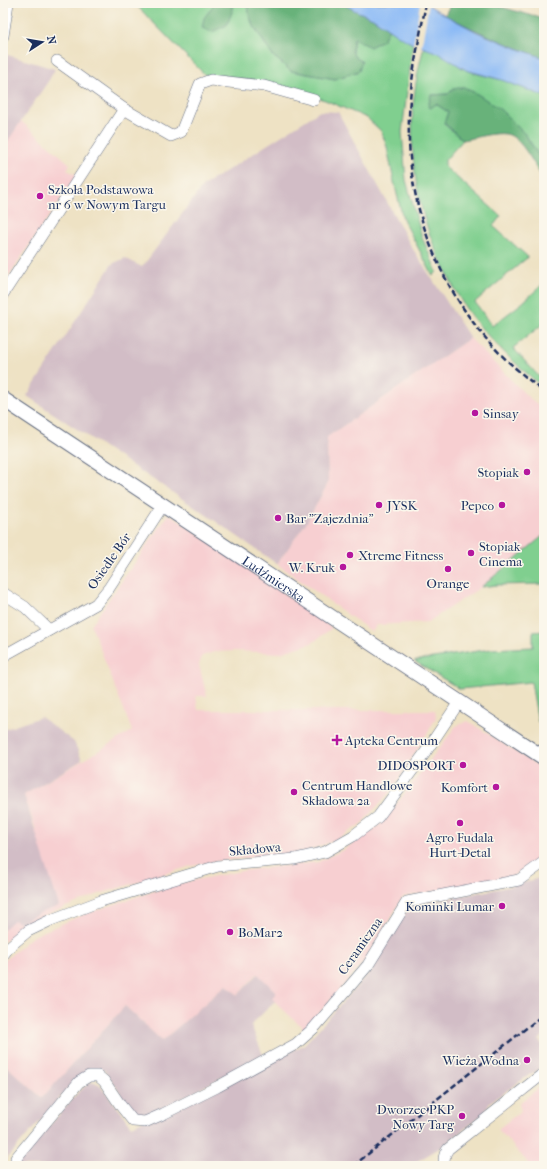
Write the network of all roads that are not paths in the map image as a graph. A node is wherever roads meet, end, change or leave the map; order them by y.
1 (8, 3) edge
2 (3, 36) edge
3 (57, 61) dead end
4 (314, 100) dead end
5 (124, 109) junction
6 (3, 294) edge
7 (3, 399) edge
8 (163, 505) junction
9 (3, 593) edge
10 (49, 630) junction
11 (3, 656) edge
12 (459, 702) junction
13 (544, 758) edge
14 (544, 862) edge
15 (3, 955) edge
16 (544, 1073) edge
17 (17, 1166) edge
18 (445, 1166) edge

1 - 2 street
3 - 5 street
4 - 5 street
5 - 6 street
7 - 8 main road, Ludźmierska
8 - 10 street, Osiedle Bór
8 - 12 main road, Ludźmierska
9 - 10 street
10 - 11 street, Osiedle Bór
12 - 13 main road, Ludźmierska
12 - 15 street, Składowa
14 - 17 street, Ceramiczna
16 - 18 street

